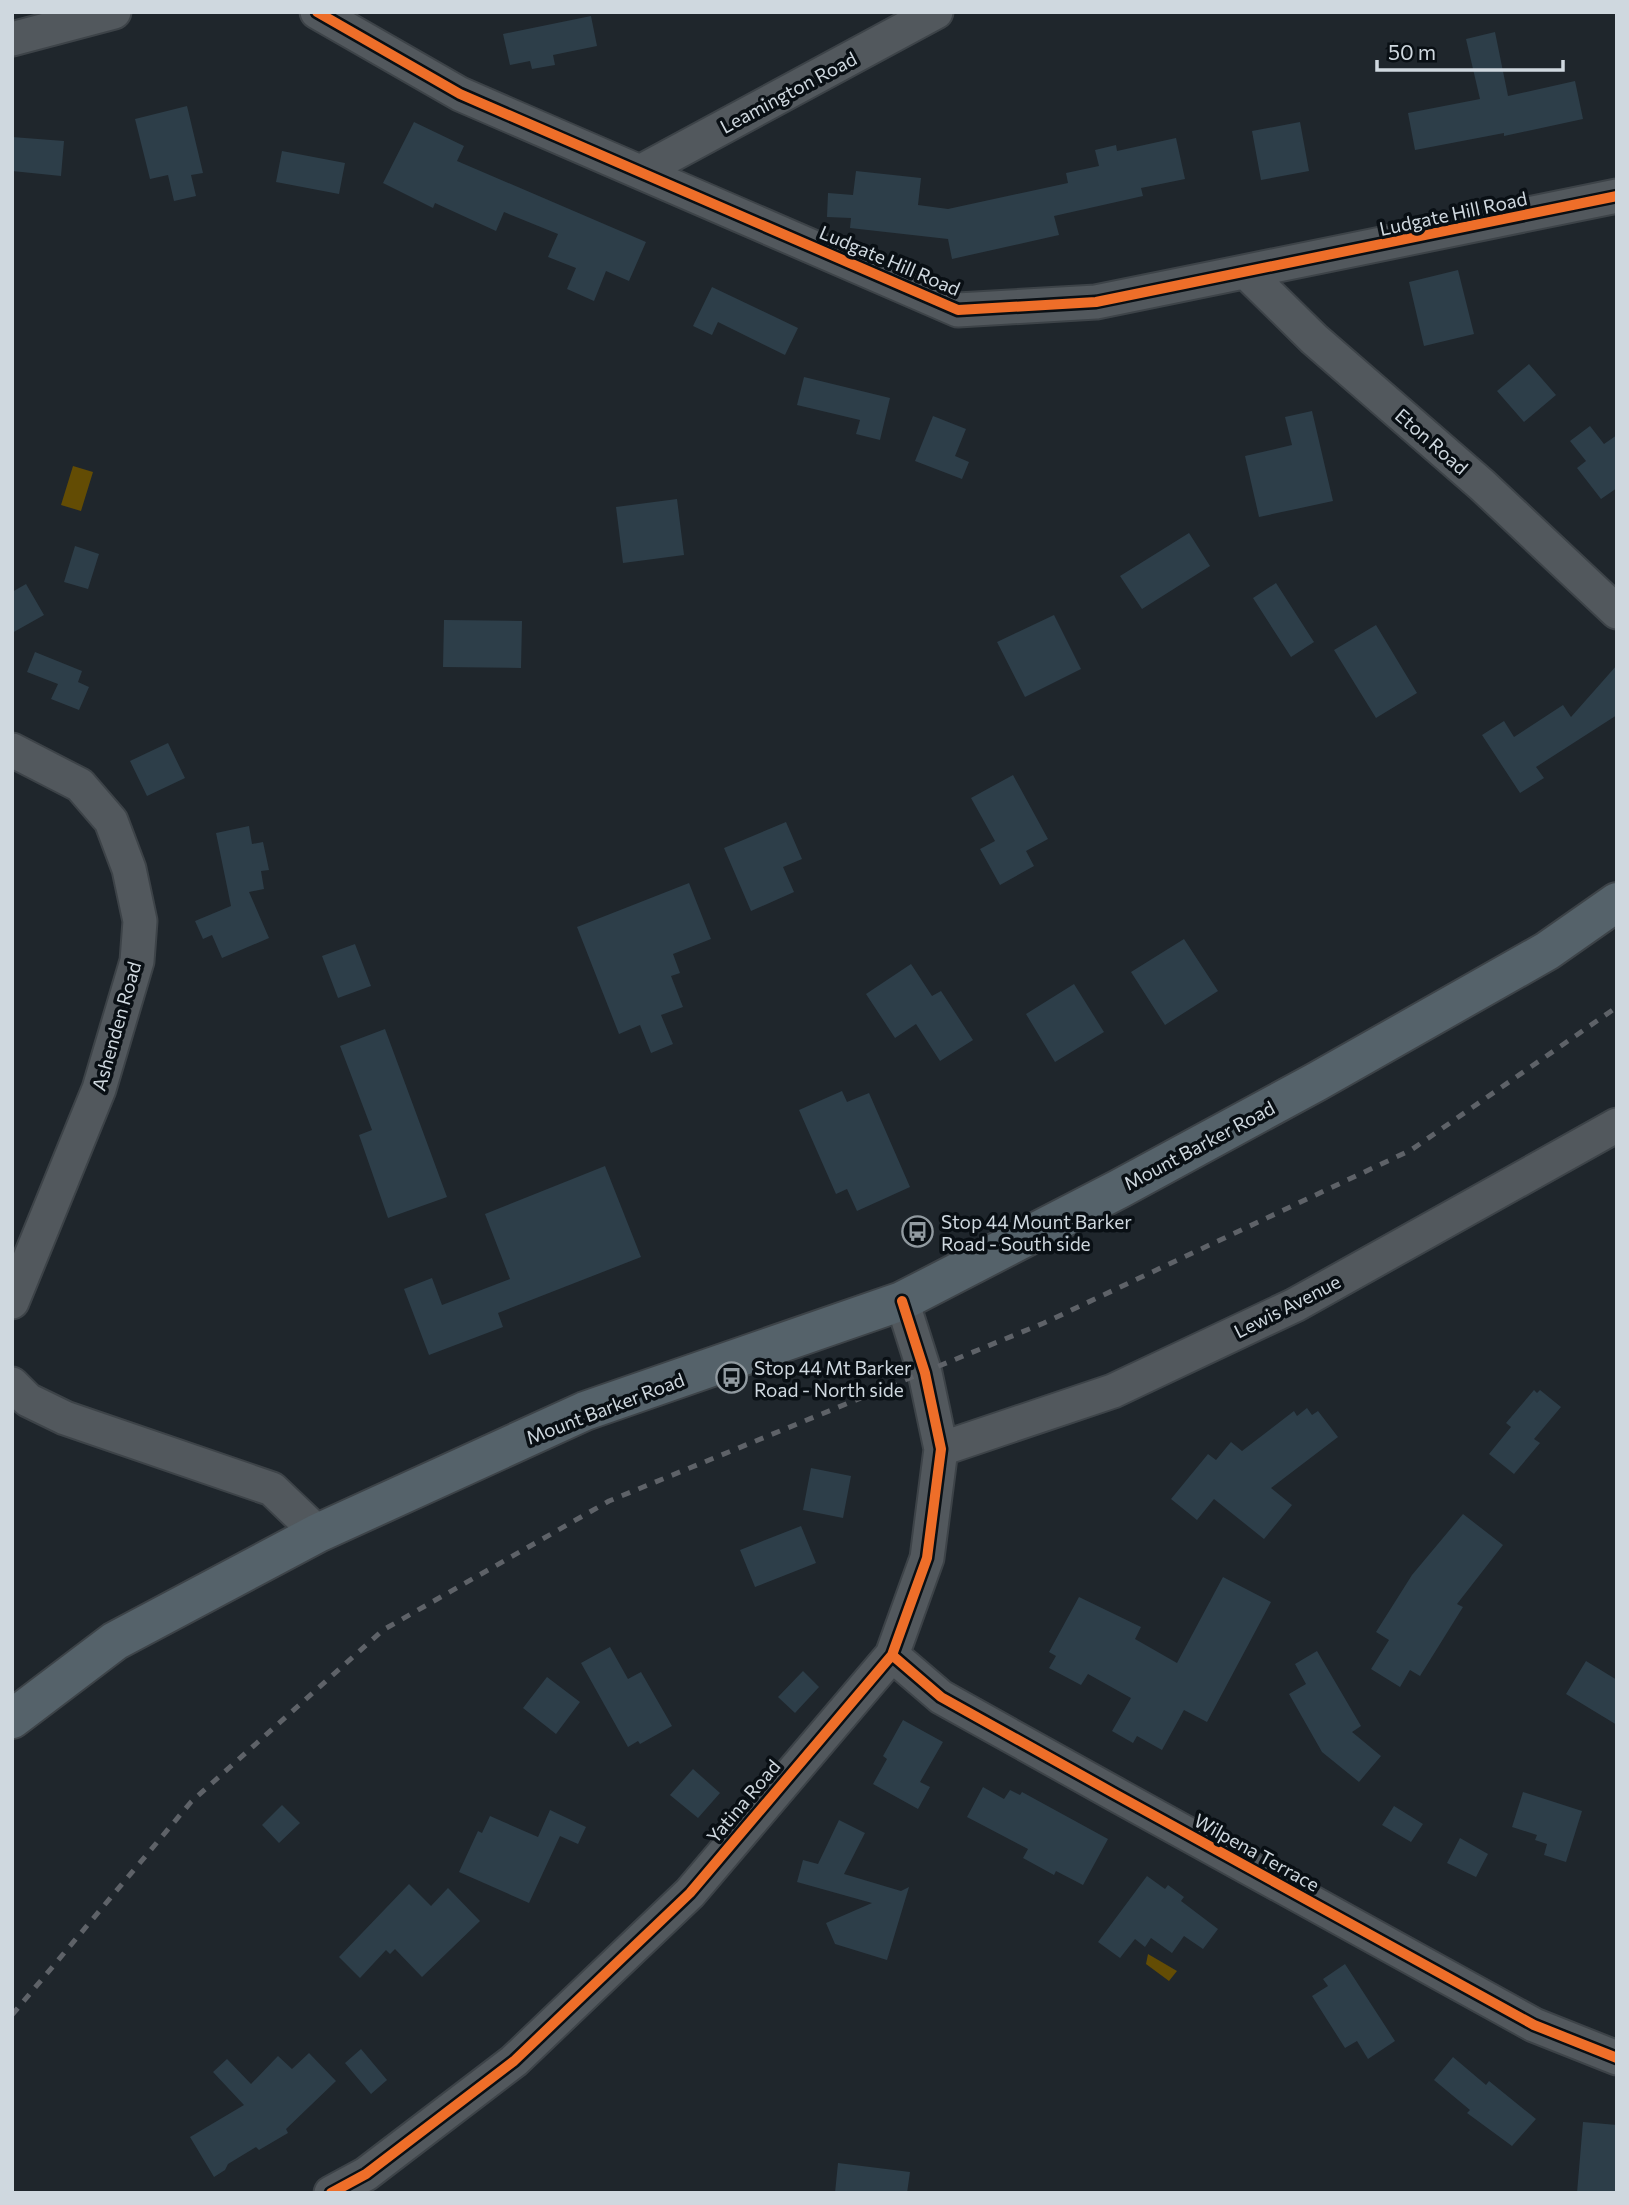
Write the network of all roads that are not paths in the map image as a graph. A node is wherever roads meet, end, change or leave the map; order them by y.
1 (114, 12) edge
2 (317, 12) edge
3 (936, 12) edge
4 (12, 39) edge
5 (640, 172) junction
6 (1617, 196) edge
7 (1246, 272) junction
8 (1617, 612) edge
9 (12, 750) edge
10 (1617, 902) edge
11 (1617, 1125) edge
12 (902, 1301) junction
13 (12, 1302) edge
14 (12, 1384) edge
15 (941, 1449) junction
16 (318, 1533) junction
17 (892, 1655) junction
18 (12, 1719) edge
19 (1617, 2058) edge
20 (331, 2193) edge

1 - 4 street
2 - 5 street, Ludgate Hill Road
3 - 5 street, Leamington Road
5 - 7 street, Ludgate Hill Road
6 - 7 street, Ludgate Hill Road
7 - 8 street, Eton Road
9 - 13 street, Ashenden Road
10 - 12 main road, Mount Barker Road
11 - 15 street, Lewis Avenue
12 - 15 street, Yatina Road
12 - 16 main road, Mount Barker Road
14 - 16 street
15 - 17 street, Yatina Road
16 - 18 main road, Mount Barker Road
17 - 19 street, Wilpena Terrace
17 - 20 street, Yatina Road

